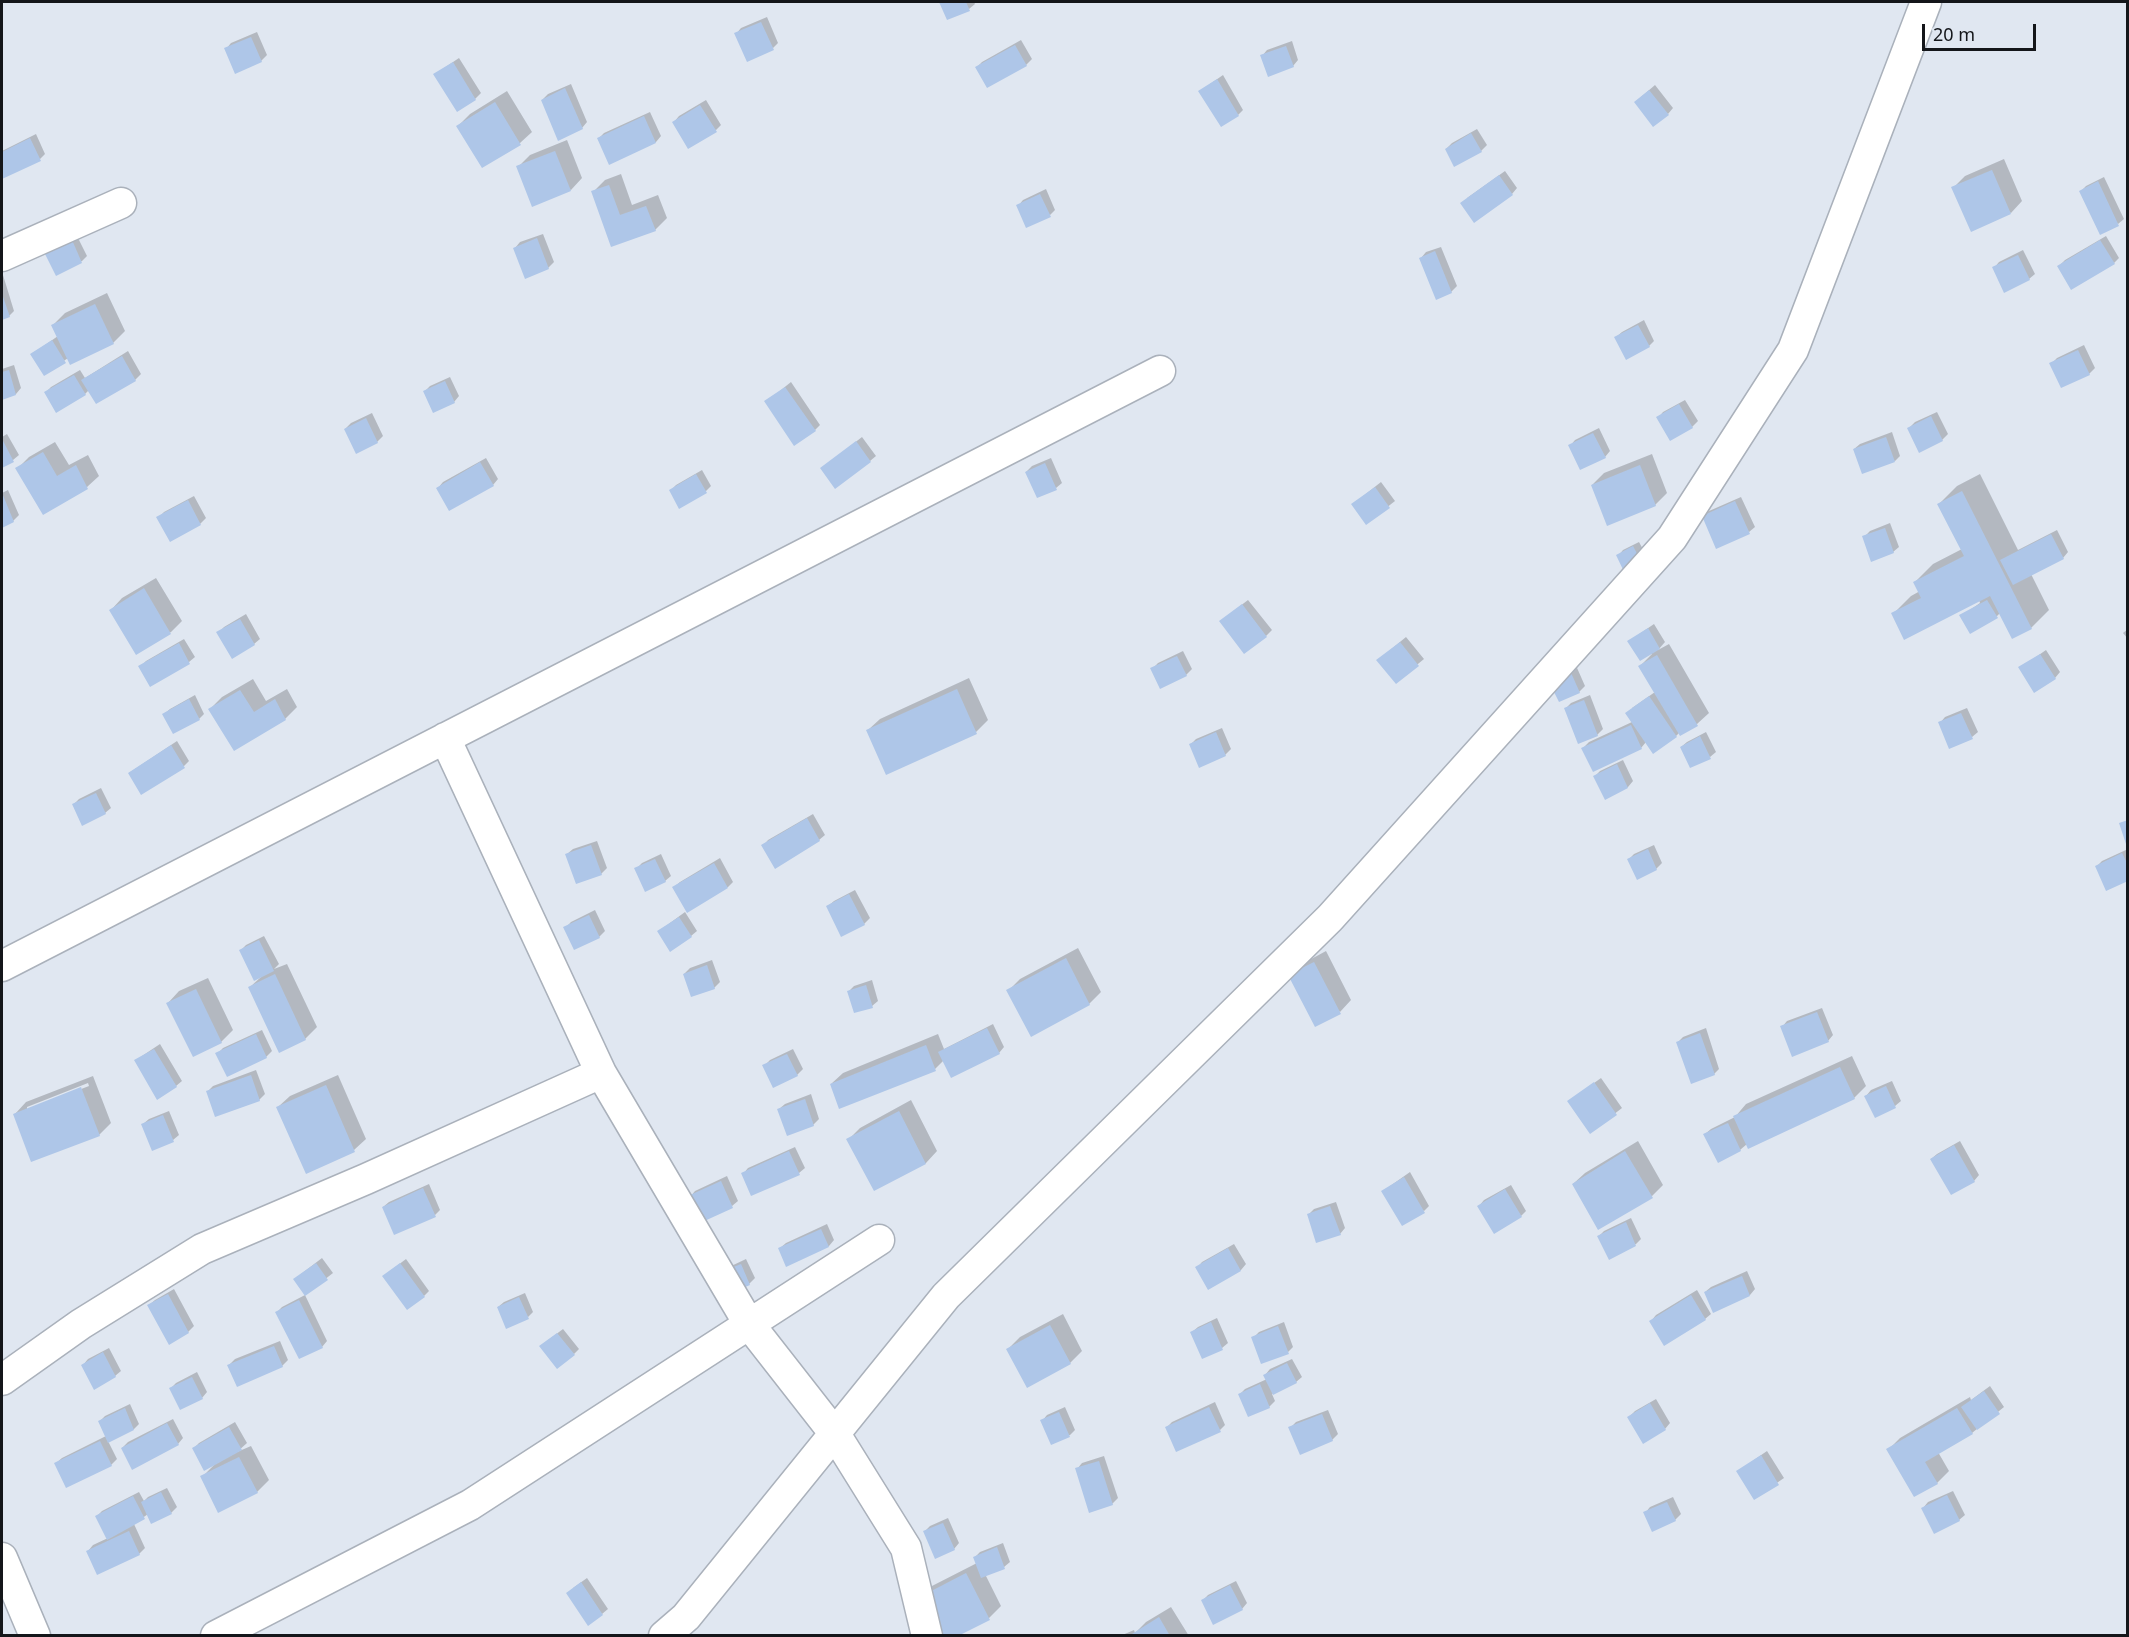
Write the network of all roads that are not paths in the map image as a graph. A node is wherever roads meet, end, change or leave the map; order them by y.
1 (1926, 2) edge
2 (121, 203) dead end
3 (2, 256) edge
4 (1160, 371) dead end
5 (445, 738) junction
6 (2, 966) edge
7 (601, 1073) junction
8 (879, 1240) dead end
9 (749, 1324) junction
10 (2, 1380) edge
11 (835, 1434) junction
12 (2, 1558) edge
13 (34, 1635) edge
14 (216, 1635) edge
15 (664, 1635) edge
16 (927, 1635) edge

1 - 11 street
2 - 3 street
4 - 5 street
5 - 6 street
5 - 7 street
7 - 9 street
7 - 10 street
8 - 9 street
9 - 11 street
9 - 14 street
11 - 15 street
11 - 16 street
12 - 13 street

